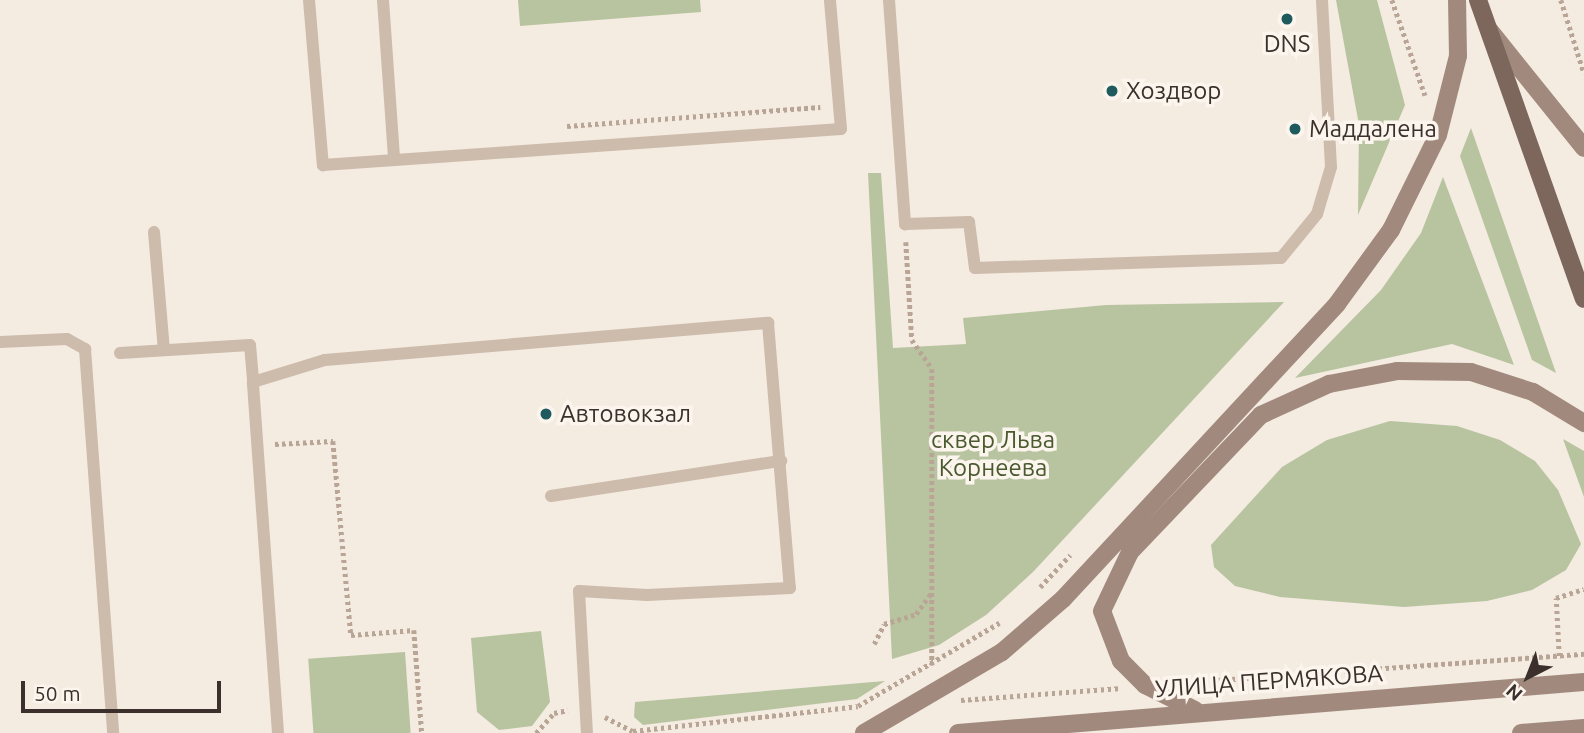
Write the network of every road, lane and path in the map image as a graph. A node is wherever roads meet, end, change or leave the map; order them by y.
1 (309, 0) edge
2 (383, 0) edge
3 (830, 0) edge
4 (889, 0) edge
5 (1322, 0) edge
6 (1391, 0) edge
7 (1457, 0) edge
8 (1478, 0) edge
9 (1561, 0) edge
10 (1489, 29) junction
11 (1584, 72) edge
12 (824, 93) dead end
13 (1426, 99) dead end
14 (559, 127) dead end
15 (1584, 148) edge
16 (394, 159) junction
17 (905, 224) junction
18 (154, 232) dead end
19 (1584, 299) edge
20 (0, 342) edge
21 (164, 350) junction
22 (120, 353) dead end
23 (253, 382) junction
24 (1584, 423) edge
25 (257, 446) junction
26 (781, 461) junction
27 (551, 496) dead end
28 (1081, 544) dead end
29 (1584, 589) edge
30 (932, 592) junction
31 (1033, 594) dead end
32 (1002, 621) dead end
33 (874, 644) dead end
34 (1584, 654) edge
35 (1559, 656) junction
36 (932, 664) junction
37 (1584, 682) edge
38 (1145, 685) junction
39 (945, 690) junction
40 (585, 707) junction
41 (1195, 710) junction
42 (1584, 728) edge
43 (113, 733) edge
44 (278, 733) edge
45 (422, 733) edge
46 (536, 733) edge
47 (587, 733) edge
48 (864, 733) edge
49 (958, 733) edge
50 (1521, 733) edge

1 - 16 lane
2 - 16 lane
3 - 16 lane
4 - 17 lane
5 - 17 lane
6 - 13 path
7 - 39 main road
8 - 10 main road
9 - 11 path
10 - 15 main road
10 - 19 main road
12 - 14 path
17 - 30 path
18 - 21 lane
20 - 43 lane
21 - 22 lane
21 - 23 lane
23 - 25 lane
23 - 26 lane
24 - 38 main road
25 - 44 lane
25 - 45 path
26 - 27 lane
26 - 40 lane
28 - 31 path
29 - 35 path
30 - 33 path
30 - 36 path
32 - 36 path
34 - 35 path
35 - 38 path
36 - 39 path
36 - 40 path
37 - 41 main road, УЛИЦА ПЕРМЯКОВА
38 - 39 path
38 - 41 main road
39 - 48 main road
40 - 46 path
40 - 47 lane
41 - 49 main road, УЛИЦА ПЕРМЯКОВА
42 - 50 main road

